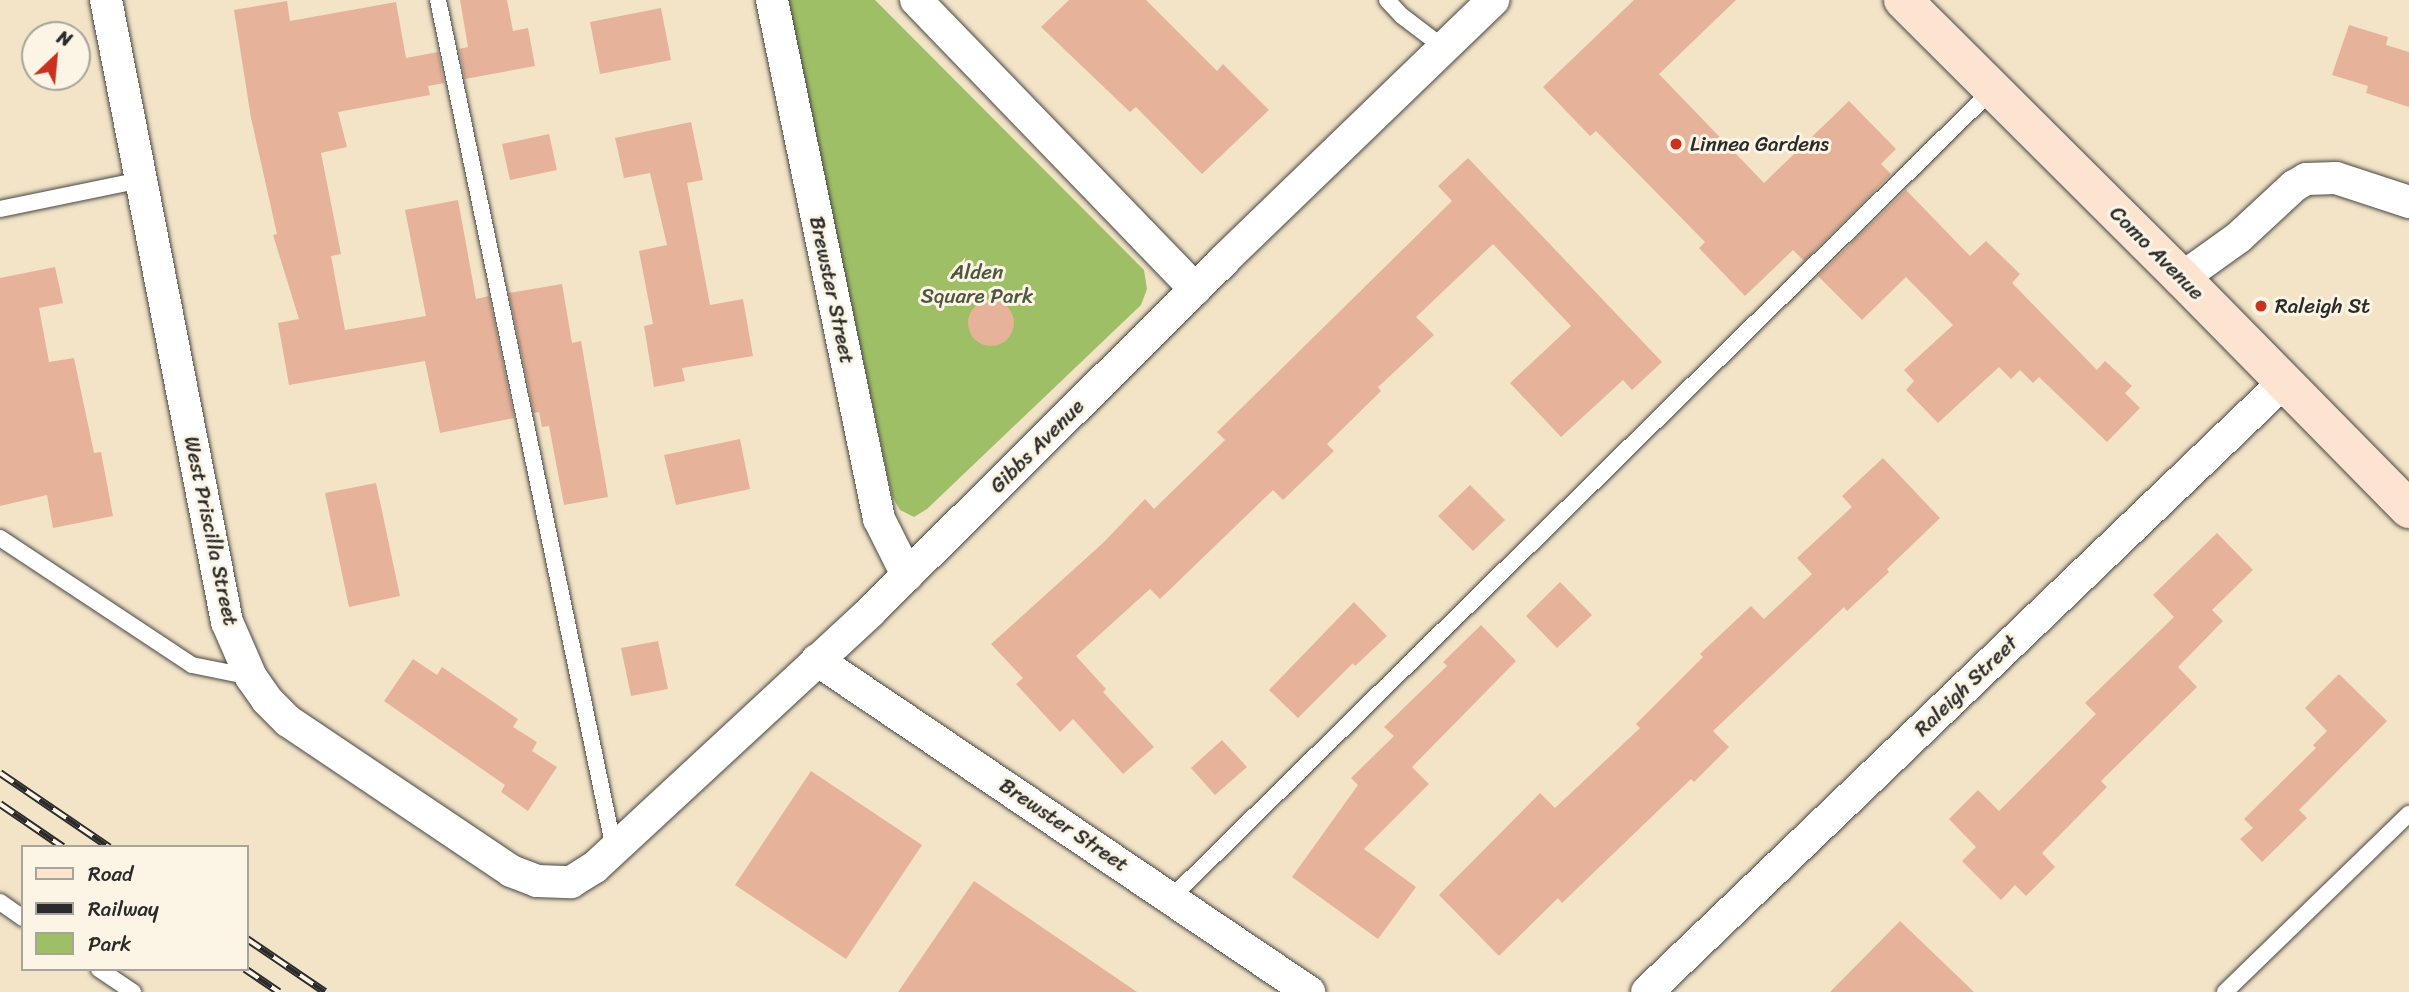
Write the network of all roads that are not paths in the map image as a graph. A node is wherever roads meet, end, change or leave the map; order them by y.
1 (106, 0) edge
2 (438, 0) edge
3 (772, 0) edge
4 (916, 0) edge
5 (1387, 0) edge
6 (1493, 0) edge
7 (1903, 0) edge
8 (1443, 47) junction
9 (1992, 90) junction
10 (141, 180) junction
11 (2409, 202) edge
12 (0, 209) edge
13 (2182, 278) junction
14 (1195, 289) junction
15 (2285, 381) junction
16 (2409, 509) edge
17 (0, 538) edge
18 (907, 575) junction
19 (817, 660) junction
20 (251, 677) junction
21 (2409, 814) edge
22 (614, 849) junction
23 (571, 881) joint
24 (1171, 898) junction
25 (0, 902) edge
26 (21, 917) edge
27 (102, 971) edge
28 (133, 992) edge
29 (1309, 992) edge
30 (1647, 992) edge
31 (2225, 992) edge

1 - 10 street, West Priscilla Street
2 - 22 lane
3 - 18 street, Brewster Street
4 - 14 street
5 - 8 lane
6 - 8 street, Gibbs Avenue
7 - 9 main road, Como Avenue
8 - 14 street, Gibbs Avenue
9 - 13 main road, Como Avenue
9 - 24 lane
10 - 12 lane
10 - 20 street, West Priscilla Street
11 - 13 street
13 - 15 main road, Como Avenue
14 - 18 street, Gibbs Avenue
15 - 16 main road, Como Avenue
15 - 30 street, Raleigh Street
17 - 20 lane
18 - 19 street, Gibbs Avenue
19 - 22 street, Gibbs Avenue
19 - 24 street, Brewster Street
20 - 23 street, West Priscilla Street
21 - 31 lane
22 - 23 street, Gibbs Avenue
24 - 29 street, Brewster Street
25 - 26 lane
27 - 28 lane

